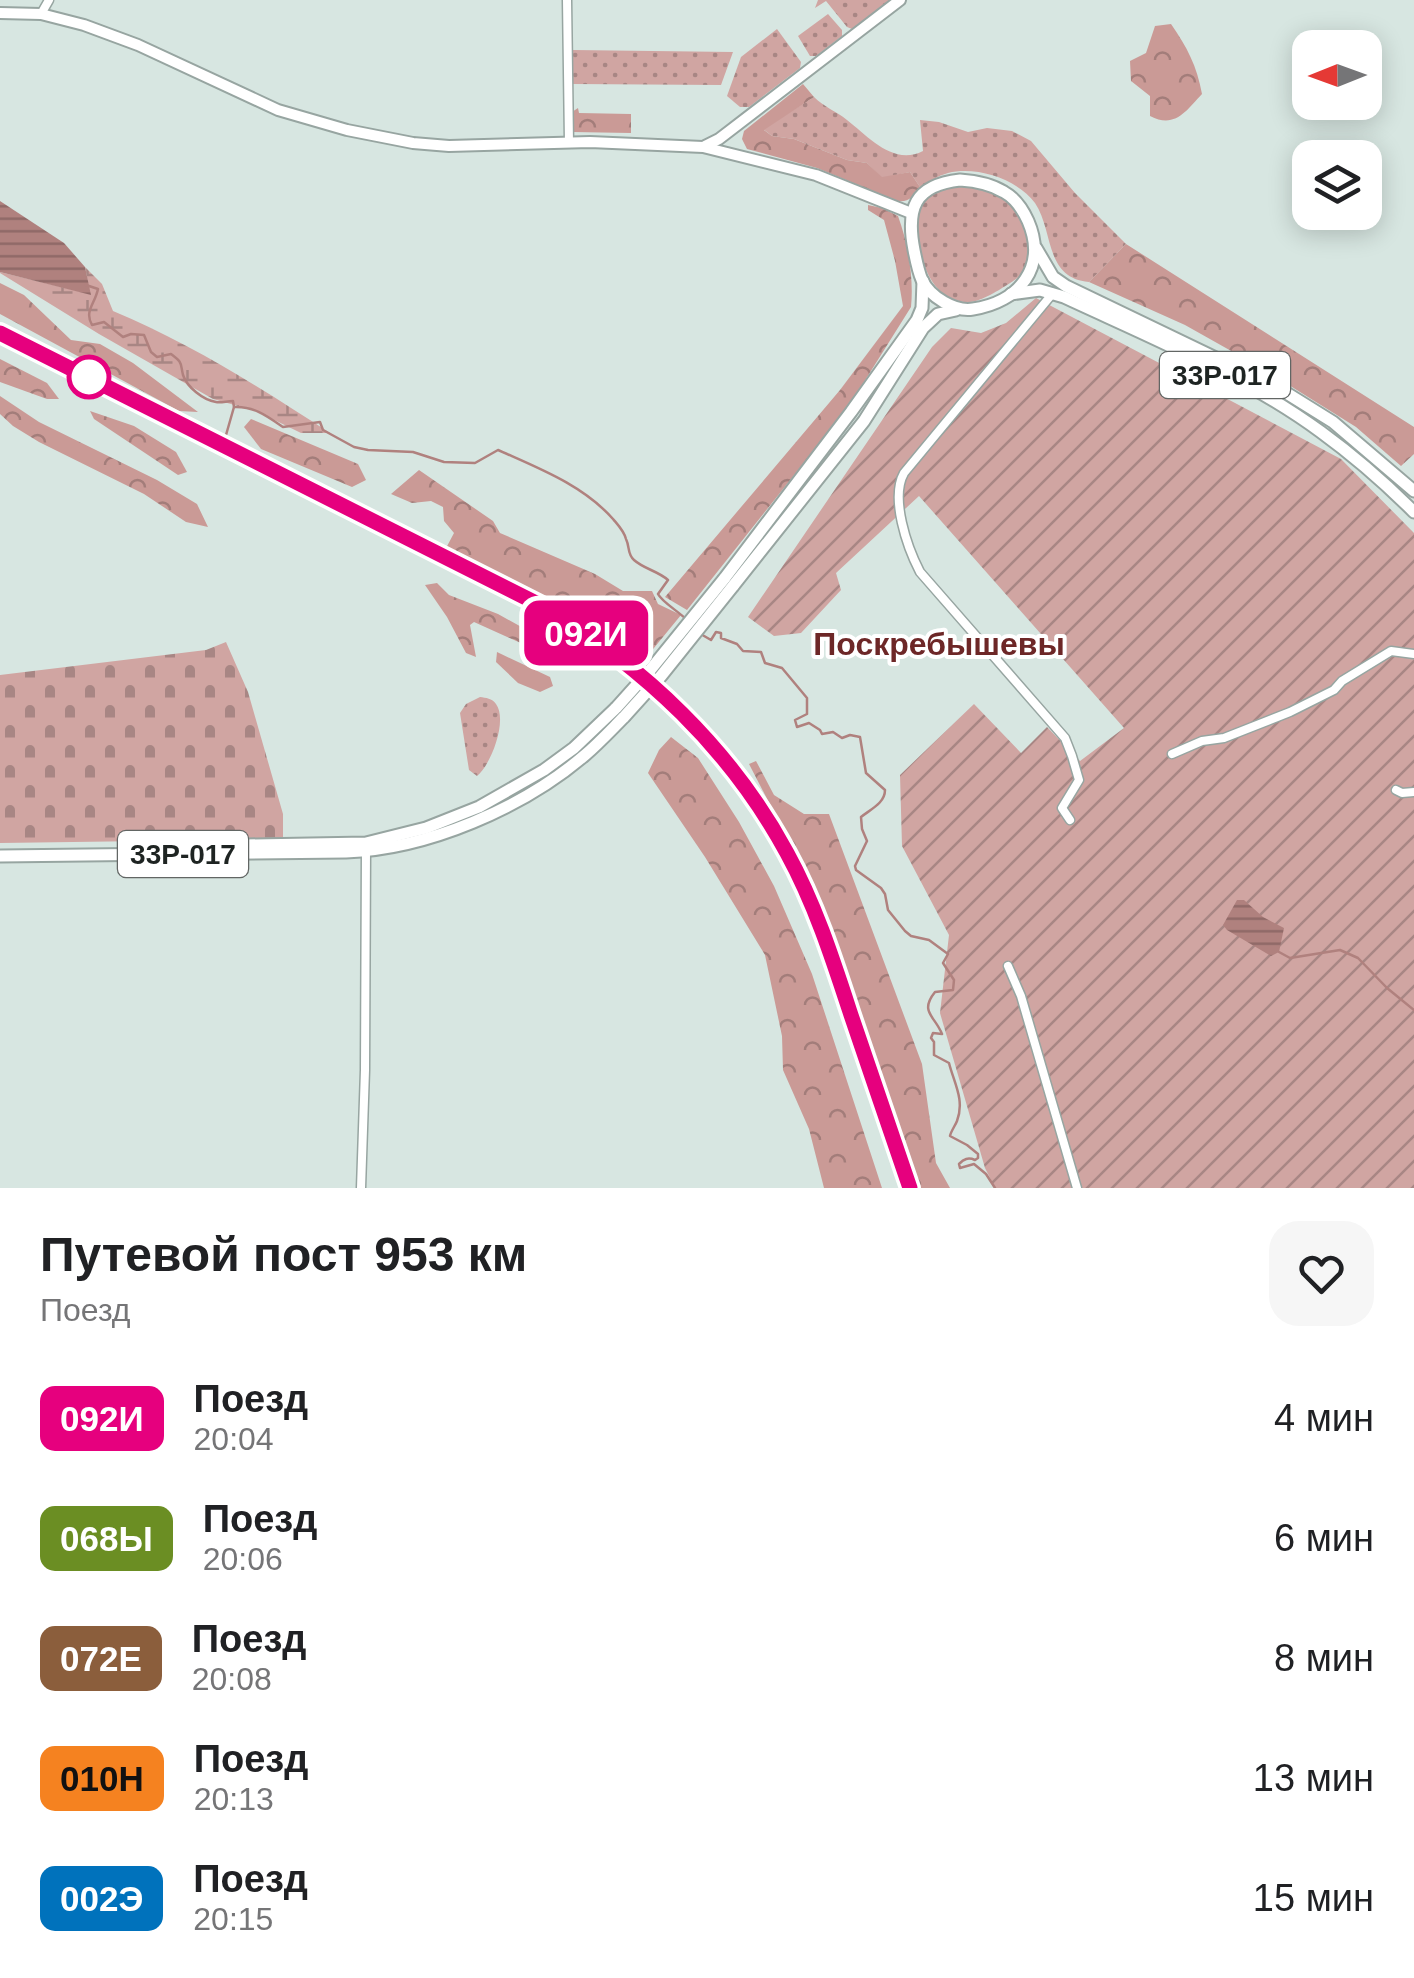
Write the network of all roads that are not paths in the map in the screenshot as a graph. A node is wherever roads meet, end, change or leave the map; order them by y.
1 (49, 0) edge
2 (567, 0) edge
3 (900, 0) edge
4 (0, 14) edge
5 (40, 14) junction
6 (737, 125) junction
7 (570, 143) junction
8 (702, 146) junction
9 (737, 154) junction
10 (911, 213) junction
11 (1036, 248) junction
12 (923, 281) junction
13 (1053, 292) junction
14 (1011, 294) junction
15 (963, 310) junction
16 (1414, 491) edge
17 (1414, 512) edge
18 (728, 582) junction
19 (1414, 654) edge
20 (1172, 754) dead end
21 (1396, 790) dead end
22 (1414, 792) edge
23 (1070, 820) dead end
24 (366, 847) junction
25 (0, 853) edge
26 (1008, 966) dead end
27 (362, 1188) edge
28 (1077, 1188) edge

1 - 5 street
2 - 7 street
3 - 6 main road
4 - 5 main road
5 - 7 main road
6 - 8 main road
6 - 9 main road
7 - 8 main road
8 - 9 main road
9 - 10 main road
10 - 11 highway, 33Р-017
10 - 12 highway, 33Р-017
11 - 14 highway
11 - 16 highway, 33Р-017
12 - 15 highway
12 - 18 highway, 33Р-017
13 - 14 highway, 33Р-017
13 - 17 highway, 33Р-017
13 - 23 street
14 - 15 highway, 33Р-017
15 - 18 highway, 33Р-017
18 - 24 highway, 33Р-017, bridge
19 - 20 street
21 - 22 street
24 - 25 highway, 33Р-017
24 - 27 street
26 - 28 street

